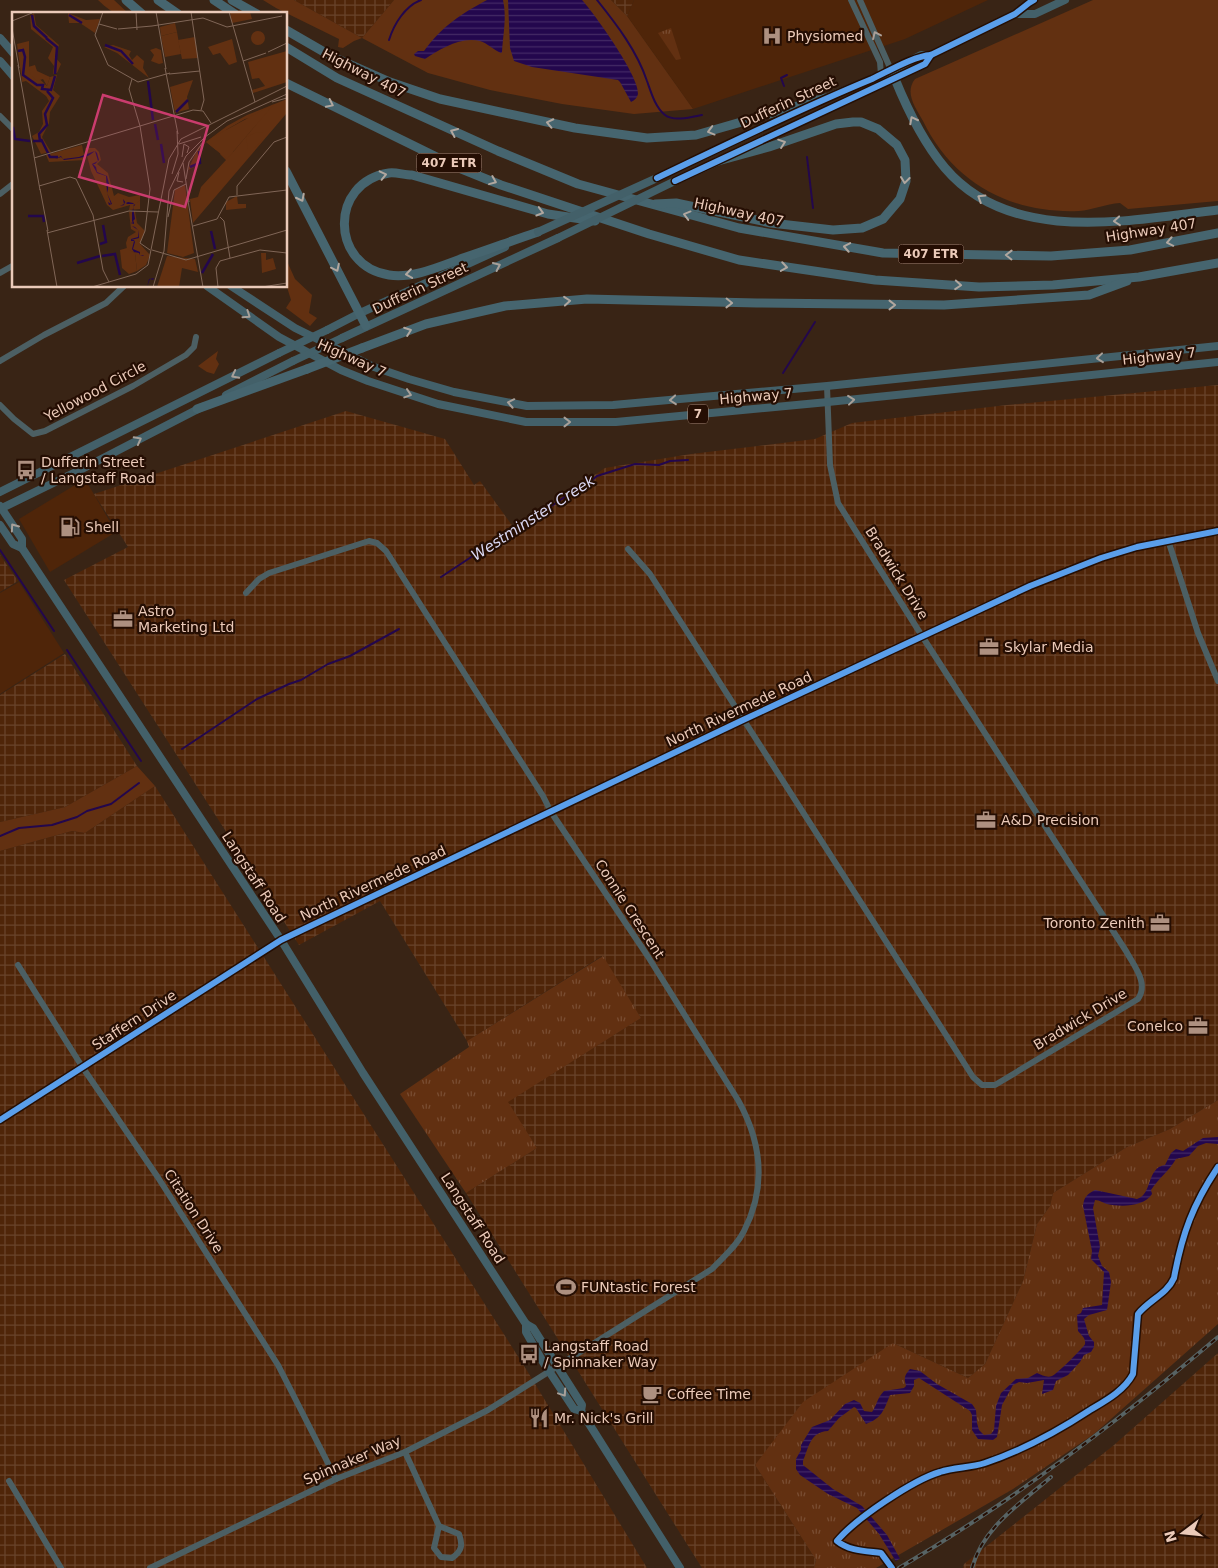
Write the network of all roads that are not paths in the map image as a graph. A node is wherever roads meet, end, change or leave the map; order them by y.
1 (126, 0) edge
2 (158, 0) edge
3 (214, 0) edge
4 (232, 0) edge
5 (851, 0) edge
6 (860, 0) edge
7 (1034, 0) edge
8 (1065, 0) edge
9 (140, 12) edge
10 (175, 12) edge
11 (232, 12) edge
12 (253, 12) edge
13 (1015, 14) junction
14 (288, 31) edge
15 (0, 38) edge
16 (288, 48) edge
17 (12, 52) edge
18 (0, 61) edge
19 (12, 75) edge
20 (881, 75) junction
21 (893, 75) junction
22 (288, 84) edge
23 (825, 98) junction
24 (0, 116) edge
25 (12, 128) edge
26 (718, 161) junction
27 (288, 175) edge
28 (12, 185) edge
29 (0, 194) edge
30 (647, 204) junction
31 (1218, 210) edge
32 (619, 224) junction
33 (538, 232) junction
34 (1218, 233) edge
35 (1218, 264) edge
36 (12, 266) edge
37 (0, 273) edge
38 (1139, 277) junction
39 (122, 288) edge
40 (210, 288) edge
41 (234, 288) edge
42 (358, 314) junction
43 (366, 326) junction
44 (196, 337) dead end
45 (1218, 346) edge
46 (0, 361) edge
47 (1218, 362) edge
48 (826, 386) junction
49 (828, 402) junction
50 (0, 406) edge
51 (198, 409) junction
52 (0, 492) edge
53 (0, 508) edge
54 (0, 525) edge
55 (1218, 531) edge
56 (1168, 540) junction
57 (22, 548) junction
58 (628, 549) dead end
59 (246, 593) dead end
60 (922, 636) junction
61 (1218, 681) edge
62 (744, 720) junction
63 (551, 812) junction
64 (281, 940) junction
65 (18, 965) dead end
66 (83, 1068) junction
67 (0, 1120) edge
68 (526, 1324) junction
69 (558, 1366) junction
70 (549, 1371) junction
71 (581, 1411) junction
72 (405, 1452) junction
73 (336, 1479) junction
74 (9, 1481) dead end
75 (439, 1526) junction
76 (61, 1568) edge
77 (150, 1568) edge
78 (680, 1568) edge

1 - 9 highway
2 - 10 highway
3 - 11 highway
4 - 12 highway
5 - 20 street
21 -> 6 street
7 - 13 main road, Dufferin Street
8 - 13 main road, Dufferin Street
13 - 21 main road, Dufferin Street
23 -> 14 highway
15 - 17 main road
30 -> 16 highway, Highway 407 / 407 ETR
18 - 19 main road
20 - 21 main road, Dufferin Street
20 - 23 main road, Dufferin Street
21 - 26 main road, Dufferin Street
31 -> 21 highway
22 -> 32 highway, 407 ETR
23 - 33 main road, Dufferin Street, bridge
24 - 25 street
26 -> 30 highway
43 -> 26 main road, Dufferin Street, bridge
27 -> 42 highway
28 - 29 street
34 -> 30 highway, Highway 407 / 407 ETR
33 -> 32 highway
32 -> 38 highway, 407 ETR
33 - 42 main road, Dufferin Street
35 - 38 highway, 407 ETR
36 - 37 street
51 -> 38 highway, bridge
39 - 46 street
40 -> 49 main road, Highway 7 / 7
48 -> 41 main road, Highway 7 / 7
42 - 43 highway
42 -> 52 main road, Dufferin Street, bridge
43 - 51 main road, Dufferin Street, bridge
44 - 50 street, Yellowood Circle
45 -> 48 main road, Highway 7 / 7
49 -> 47 main road, Highway 7 / 7
48 - 49 street, Bradwick Drive
49 - 60 street, Bradwick Drive
53 -> 51 main road, Dufferin Street
57 -> 53 main road, Langstaff Road
54 - 57 main road, Langstaff Road
55 - 56 street, North Rivermede Road
56 - 60 street, North Rivermede Road
56 - 61 street
57 - 64 main road, Langstaff Road
58 - 62 street, Bradwick Drive
59 - 63 street, Connie Crescent
60 - 62 street, North Rivermede Road
60 - 62 street, Bradwick Drive
62 - 63 street, North Rivermede Road
63 - 64 street, North Rivermede Road
63 - 69 street, Connie Crescent
64 - 66 street, Staffern Drive
64 - 68 main road, Langstaff Road
65 - 66 street, Citation Drive
66 - 67 street, Staffern Drive
66 - 73 street, Citation Drive
68 - 69 main road, Langstaff Road
68 - 70 main road, Langstaff Road
69 - 70 street, Spinnaker Way
69 - 71 main road, Langstaff Road
70 -> 71 main road, Langstaff Road
70 - 72 street, Spinnaker Way
71 - 78 main road, Langstaff Road
72 - 73 street, Spinnaker Way
72 - 75 street
73 - 77 street, Spinnaker Way
74 - 76 street
75 - 75 street

